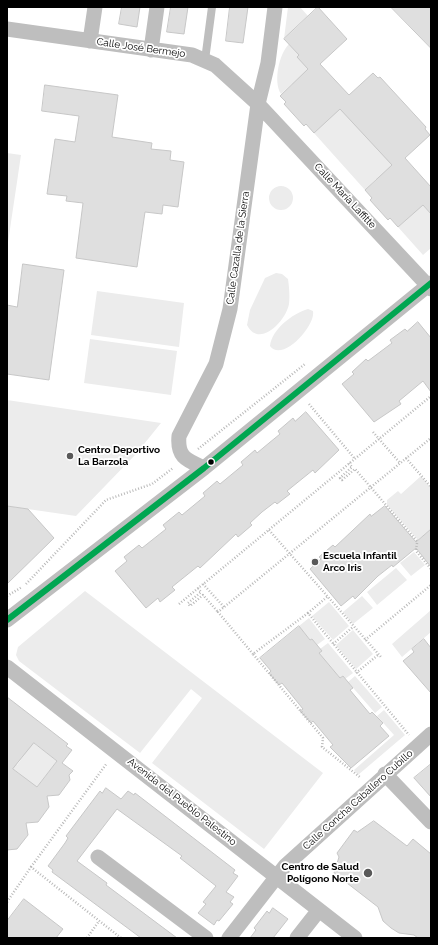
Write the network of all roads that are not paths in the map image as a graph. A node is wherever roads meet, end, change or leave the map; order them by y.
1 (95, 7) edge
2 (157, 7) edge
3 (212, 7) edge
4 (275, 7) edge
5 (7, 29) edge
6 (90, 41) junction
7 (151, 50) junction
8 (204, 60) junction
9 (258, 104) junction
10 (430, 286) edge
11 (204, 468) junction
12 (7, 620) edge
13 (7, 667) edge
14 (431, 734) edge
15 (385, 774) junction
16 (431, 822) edge
17 (98, 857) dead end
18 (281, 871) junction
19 (319, 910) junction
20 (206, 938) edge
21 (229, 938) edge
22 (297, 938) edge
23 (355, 938) edge

1 - 6 street
2 - 7 street
3 - 8 lane
4 - 9 street, Calle Cazalla de la Sierra
5 - 6 street, Calle José Bermejo
6 - 7 street, Calle José Bermejo
7 - 8 street, Calle José Bermejo
8 - 9 street, Calle José Bermejo
9 - 10 street, Calle María Laffitte
9 - 11 street, Calle Cazalla de la Sierra
10 - 11 street
11 - 12 street
13 - 18 street, Avenida del Pueblo Palestino
14 - 15 street, Calle Concha Caballero Cubillo
15 - 16 street
15 - 18 street, Calle Concha Caballero Cubillo
17 - 20 street
18 - 19 street, Avenida del Pueblo Palestino
18 - 21 street, Calle Concha Caballero Cubillo
19 - 22 street
19 - 23 street, Avenida del Pueblo Palestino

